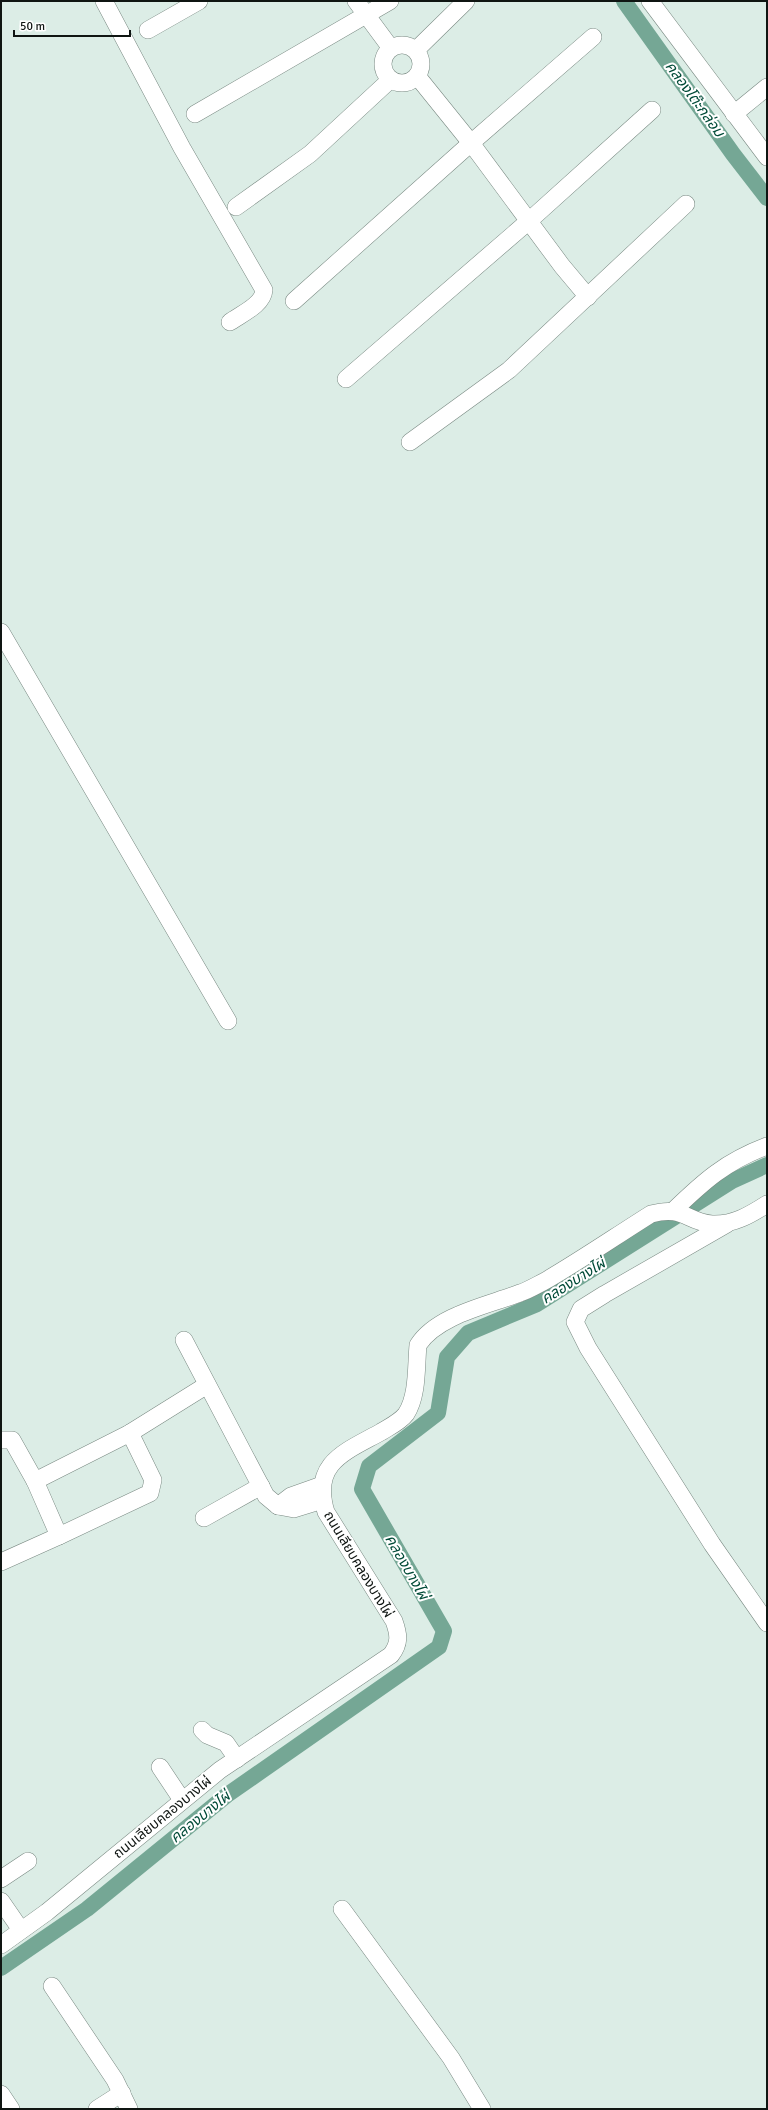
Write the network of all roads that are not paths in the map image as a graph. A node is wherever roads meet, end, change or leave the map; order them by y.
1 (104, 1) edge
2 (199, 1) edge
3 (356, 1) edge
4 (390, 1) edge
5 (466, 1) edge
6 (650, 1) edge
7 (365, 16) junction
8 (148, 30) dead end
9 (594, 37) dead end
10 (390, 47) junction
11 (416, 50) junction
12 (417, 76) junction
13 (390, 80) junction
14 (767, 87) edge
15 (652, 110) dead end
16 (195, 114) dead end
17 (734, 114) junction
18 (471, 143) junction
19 (767, 157) edge
20 (686, 204) dead end
21 (236, 207) dead end
22 (530, 220) junction
23 (588, 297) junction
24 (294, 301) dead end
25 (230, 322) dead end
26 (346, 379) dead end
27 (410, 442) dead end
28 (1, 632) edge
29 (228, 1021) dead end
30 (767, 1146) edge
31 (767, 1204) edge
32 (676, 1211) junction
33 (729, 1223) junction
34 (184, 1340) dead end
35 (207, 1384) junction
36 (130, 1433) junction
37 (1, 1440) edge
38 (35, 1481) junction
39 (261, 1486) junction
40 (322, 1493) junction
41 (204, 1518) dead end
42 (59, 1536) junction
43 (1, 1562) edge
44 (767, 1622) edge
45 (202, 1730) dead end
46 (237, 1759) junction
47 (160, 1767) dead end
48 (182, 1800) junction
49 (28, 1861) dead end
50 (1, 1879) edge
51 (1, 1901) edge
52 (342, 1909) dead end
53 (21, 1930) junction
54 (1, 1945) edge
55 (52, 1986) dead end
56 (122, 2093) junction
57 (1, 2094) edge
58 (11, 2109) edge
59 (97, 2109) edge
60 (129, 2109) edge
61 (482, 2109) edge

1 - 25 street
2 - 8 street
3 - 7 street
4 - 7 street
5 - 11 street
6 - 17 street
7 - 10 street
7 - 16 street
9 - 18 street
10 - 11 street
10 - 13 street
11 - 12 street
12 - 13 street
12 - 18 street
13 - 21 street
14 - 17 street
15 - 22 street
17 - 19 street
18 - 22 street
18 - 24 street
20 - 23 street
22 - 23 street
22 - 26 street
23 - 27 street
28 - 29 street
30 - 32 street
31 - 33 street
32 - 33 street
32 - 40 street
33 - 44 street
34 - 35 street
35 - 36 street
35 - 39 street
36 - 38 street
36 - 42 street
37 - 38 street
38 - 42 street
39 - 40 street
39 - 41 street
40 - 46 street, ถนนเลียบคลองบางไผ่
42 - 43 street
45 - 46 street
46 - 48 street, ถนนเลียบคลองบางไผ่
47 - 48 street
48 - 53 street, ถนนเลียบคลองบางไผ่
49 - 50 street
51 - 53 street
52 - 61 street
53 - 54 street, ถนนเลียบคลองบางไผ่
55 - 56 street
56 - 59 street
56 - 60 street
57 - 58 street

